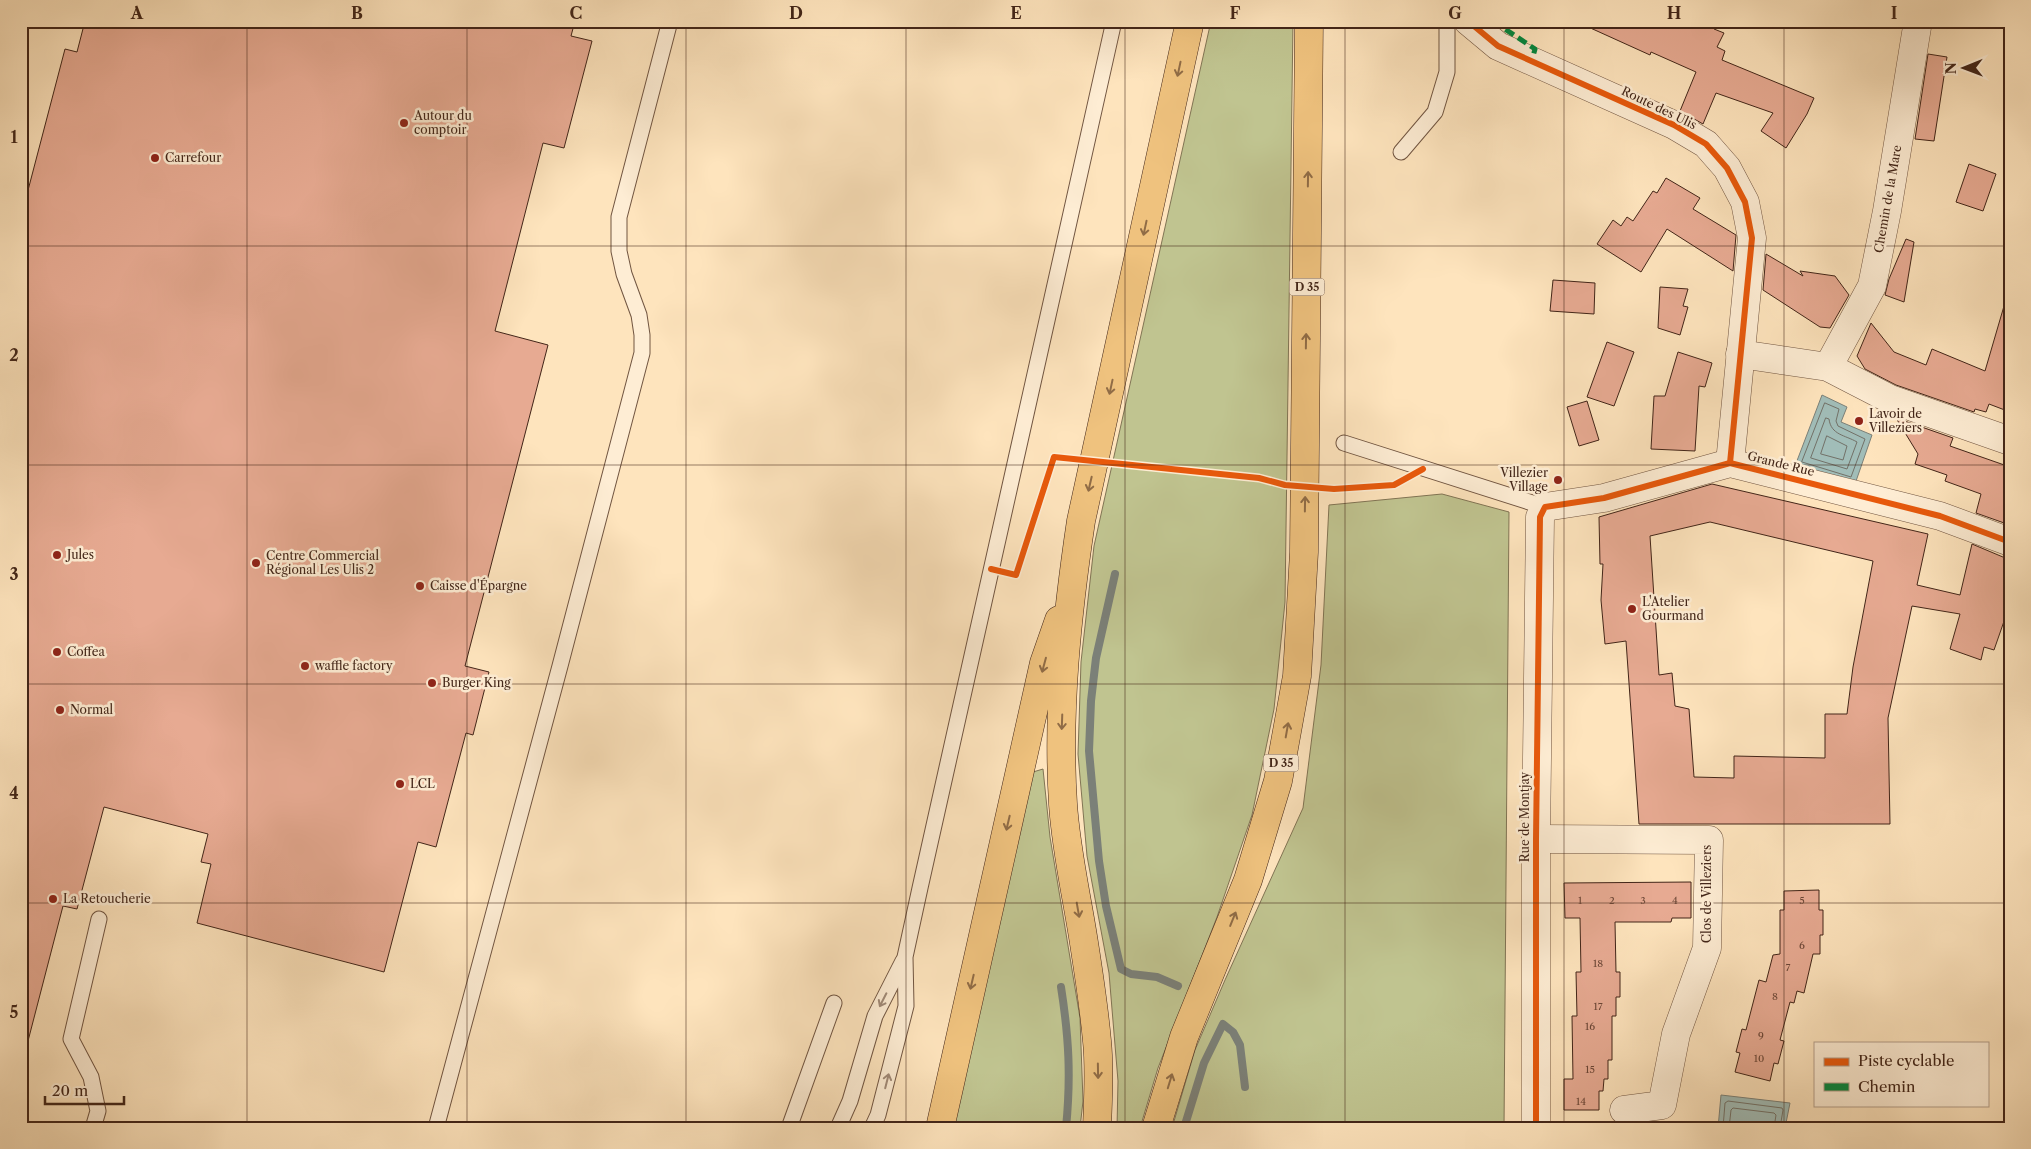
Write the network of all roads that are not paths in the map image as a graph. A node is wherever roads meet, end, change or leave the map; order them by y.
1 (670, 21) edge
2 (1114, 21) edge
3 (1190, 21) edge
4 (1309, 21) edge
5 (1447, 21) edge
6 (1468, 21) edge
7 (1918, 21) edge
8 (1401, 152) dead end
9 (1740, 354) junction
10 (1828, 367) junction
11 (2010, 441) edge
12 (1344, 443) dead end
13 (1730, 463) junction
14 (1545, 507) junction
15 (2010, 542) edge
16 (1071, 586) junction
17 (1536, 839) junction
18 (99, 919) dead end
19 (905, 957) junction
20 (834, 1002) dead end
21 (1624, 1110) dead end
22 (92, 1128) edge
23 (436, 1128) edge
24 (789, 1128) edge
25 (838, 1128) edge
26 (872, 1128) edge
27 (940, 1128) edge
28 (1097, 1128) edge
29 (1156, 1128) edge
30 (1536, 1128) edge

1 - 23 lane
2 - 19 lane
3 -> 16 main road
29 -> 4 main road, D 35
5 - 8 lane
6 - 9 street, Route des Ulis
7 - 10 street, Chemin de la Mare
9 - 10 street
9 - 13 street, Route des Ulis
10 - 11 street
12 - 14 lane
13 - 14 street, Grande Rue
13 - 15 street, Grande Rue
14 - 17 street, Rue de Montjay
16 -> 27 main road
16 -> 28 main road
17 - 21 street, Clos de Villeziers
17 - 30 street, Rue de Montjay
18 - 22 lane
19 -> 25 lane
26 -> 19 lane
20 - 24 lane

